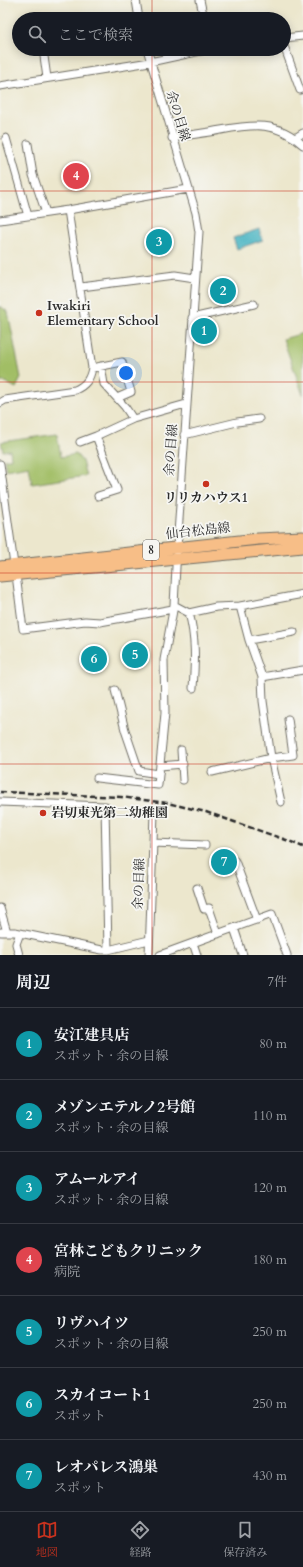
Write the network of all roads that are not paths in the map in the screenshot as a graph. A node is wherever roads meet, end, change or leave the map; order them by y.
1 (136, 0) edge
2 (200, 0) edge
3 (139, 12) edge
4 (203, 12) edge
5 (303, 36) edge
6 (291, 37) edge
7 (44, 56) edge
8 (149, 56) edge
9 (178, 56) edge
10 (288, 56) edge
11 (150, 62) junction
12 (47, 78) junction
13 (0, 86) edge
14 (300, 90) dead end
15 (303, 133) edge
16 (6, 138) dead end
17 (172, 138) junction
18 (295, 138) junction
19 (28, 144) dead end
20 (303, 145) edge
21 (188, 189) junction
22 (68, 210) junction
23 (46, 213) junction
24 (28, 216) junction
25 (0, 220) edge
26 (195, 278) junction
27 (80, 287) junction
28 (254, 304) dead end
29 (192, 318) junction
30 (101, 366) junction
31 (92, 368) junction
32 (117, 398) junction
33 (0, 403) edge
34 (186, 404) junction
35 (133, 419) junction
36 (259, 419) dead end
37 (184, 435) junction
38 (96, 436) junction
39 (80, 442) dead end
40 (0, 464) edge
41 (98, 496) dead end
42 (303, 537) edge
43 (303, 547) edge
44 (176, 553) junction
45 (0, 566) edge
46 (15, 570) junction
47 (0, 576) edge
48 (303, 594) edge
49 (240, 606) junction
50 (174, 607) junction
51 (189, 613) junction
52 (294, 632) dead end
53 (249, 640) junction
54 (303, 670) edge
55 (262, 676) junction
56 (193, 688) dead end
57 (115, 690) dead end
58 (288, 719) dead end
59 (181, 750) dead end
60 (271, 758) junction
61 (183, 764) junction
62 (160, 766) junction
63 (212, 772) dead end
64 (159, 774) junction
65 (98, 778) dead end
66 (183, 780) dead end
67 (0, 802) edge
68 (281, 802) dead end
69 (154, 813) dead end
70 (153, 843) junction
71 (205, 845) dead end
72 (235, 861) dead end
73 (197, 888) dead end
74 (0, 908) edge
75 (257, 920) junction
76 (234, 928) junction
77 (20, 933) junction
78 (218, 934) junction
79 (149, 940) junction
80 (193, 943) junction
81 (108, 950) junction
82 (172, 953) edge
83 (19, 955) edge
84 (149, 955) edge
85 (160, 955) edge
86 (197, 955) edge
87 (243, 955) edge
88 (287, 955) edge

1 - 3 street
2 - 4 street
5 - 6 street
7 - 12 street
8 - 11 street, 余の目線
9 - 11 street
10 - 14 street
11 - 12 street
11 - 17 street, 余の目線
12 - 13 street
15 - 18 street
16 - 24 street
17 - 18 street
17 - 21 street, 余の目線
18 - 20 street
19 - 23 street
21 - 22 street
21 - 26 street, 余の目線
22 - 23 street
22 - 27 street
23 - 24 street
24 - 25 street
26 - 27 street
26 - 29 street, 余の目線
27 - 31 street
28 - 29 street
29 - 34 street, 余の目線
30 - 31 street
30 - 32 street
30 - 32 street
31 - 33 street
32 - 35 street
34 - 35 street
34 - 37 street, 余の目線
35 - 38 street
36 - 37 street
37 - 44 street, 余の目線
38 - 39 street
38 - 41 street
40 - 46 street
42 - 44 main road, 仙台松島線 / 8
43 - 44 main road, 仙台松島線 / 8
44 - 46 main road, 仙台松島線 / 8
44 - 50 street, 余の目線
45 - 46 main road, 仙台松島線 / 8
46 - 47 main road, 仙台松島線 / 8
46 - 50 street
48 - 49 street
49 - 51 street
49 - 53 street
50 - 51 street
50 - 62 street, 余の目線
51 - 56 street
52 - 53 street
53 - 55 street
54 - 55 street
55 - 60 street
57 - 64 street
58 - 60 street
59 - 61 street
60 - 63 street
60 - 68 street
61 - 62 street
61 - 66 street
62 - 64 street, 余の目線
64 - 65 street
67 - 81 street
69 - 70 street, 余の目線
70 - 71 street
70 - 79 street, 余の目線
72 - 75 street
73 - 78 street
74 - 77 street
75 - 76 street
75 - 88 street
76 - 78 street
76 - 87 street
77 - 81 street
77 - 83 street
78 - 80 street
79 - 81 street
79 - 84 street, 余の目線
80 - 82 street
80 - 86 street
82 - 85 street

